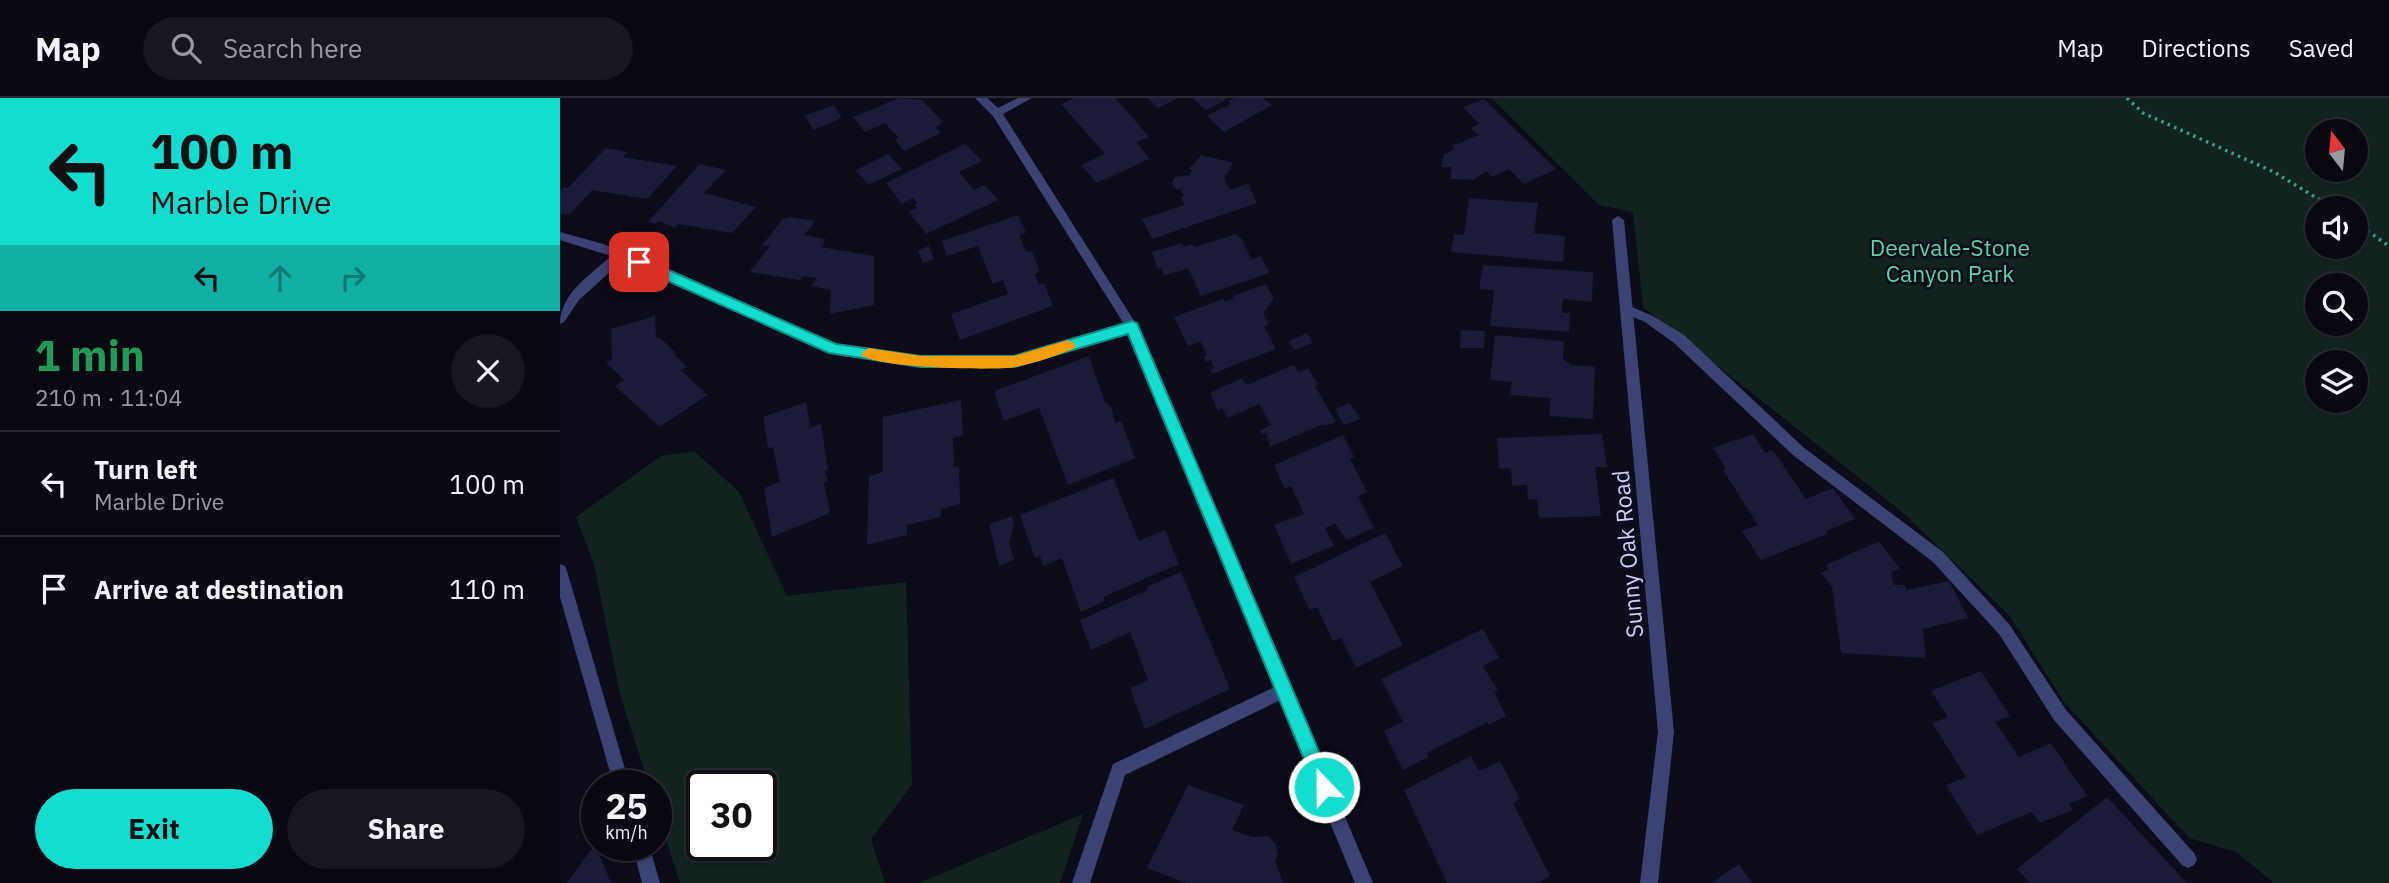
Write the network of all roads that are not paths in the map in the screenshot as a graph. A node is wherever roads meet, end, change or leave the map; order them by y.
1 (980, 98) edge
2 (1027, 98) edge
3 (997, 113) junction
4 (1618, 220) dead end
5 (560, 236) edge
6 (620, 255) junction
7 (1627, 310) junction
8 (560, 319) edge
9 (1132, 327) junction
10 (560, 571) edge
11 (1285, 690) junction
12 (617, 770) edge
13 (2188, 859) dead end
14 (645, 861) edge
15 (651, 883) edge
16 (1082, 883) edge
17 (1364, 883) edge
18 (1649, 883) edge

1 - 3 street
2 - 3 street
3 - 9 street
4 - 7 street, Sunny Oak Road
5 - 6 street
6 - 8 street
6 - 9 street
7 - 13 street
7 - 18 street, Sunny Oak Road
9 - 11 street
10 - 12 street
11 - 16 street
11 - 17 street
14 - 15 street

